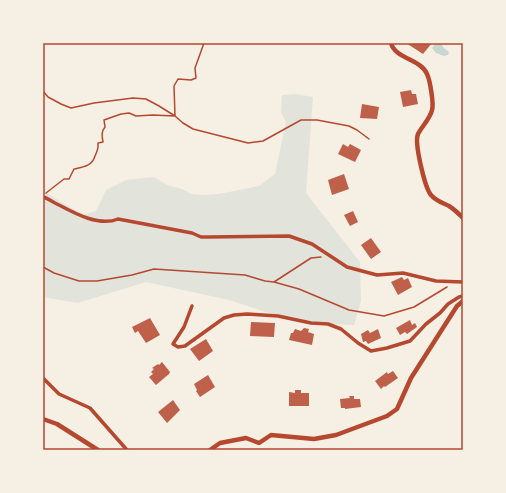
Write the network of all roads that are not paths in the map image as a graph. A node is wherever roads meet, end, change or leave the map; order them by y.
1 (391, 43) edge
2 (43, 197) edge
3 (463, 217) edge
4 (463, 282) edge
5 (463, 296) edge
6 (463, 301) edge
7 (192, 306) dead end
8 (43, 378) edge
9 (43, 419) edge
10 (98, 450) edge
11 (127, 450) edge
12 (210, 450) edge

1 - 3 street
2 - 4 street
5 - 7 street
6 - 12 street
8 - 11 street
9 - 10 street

